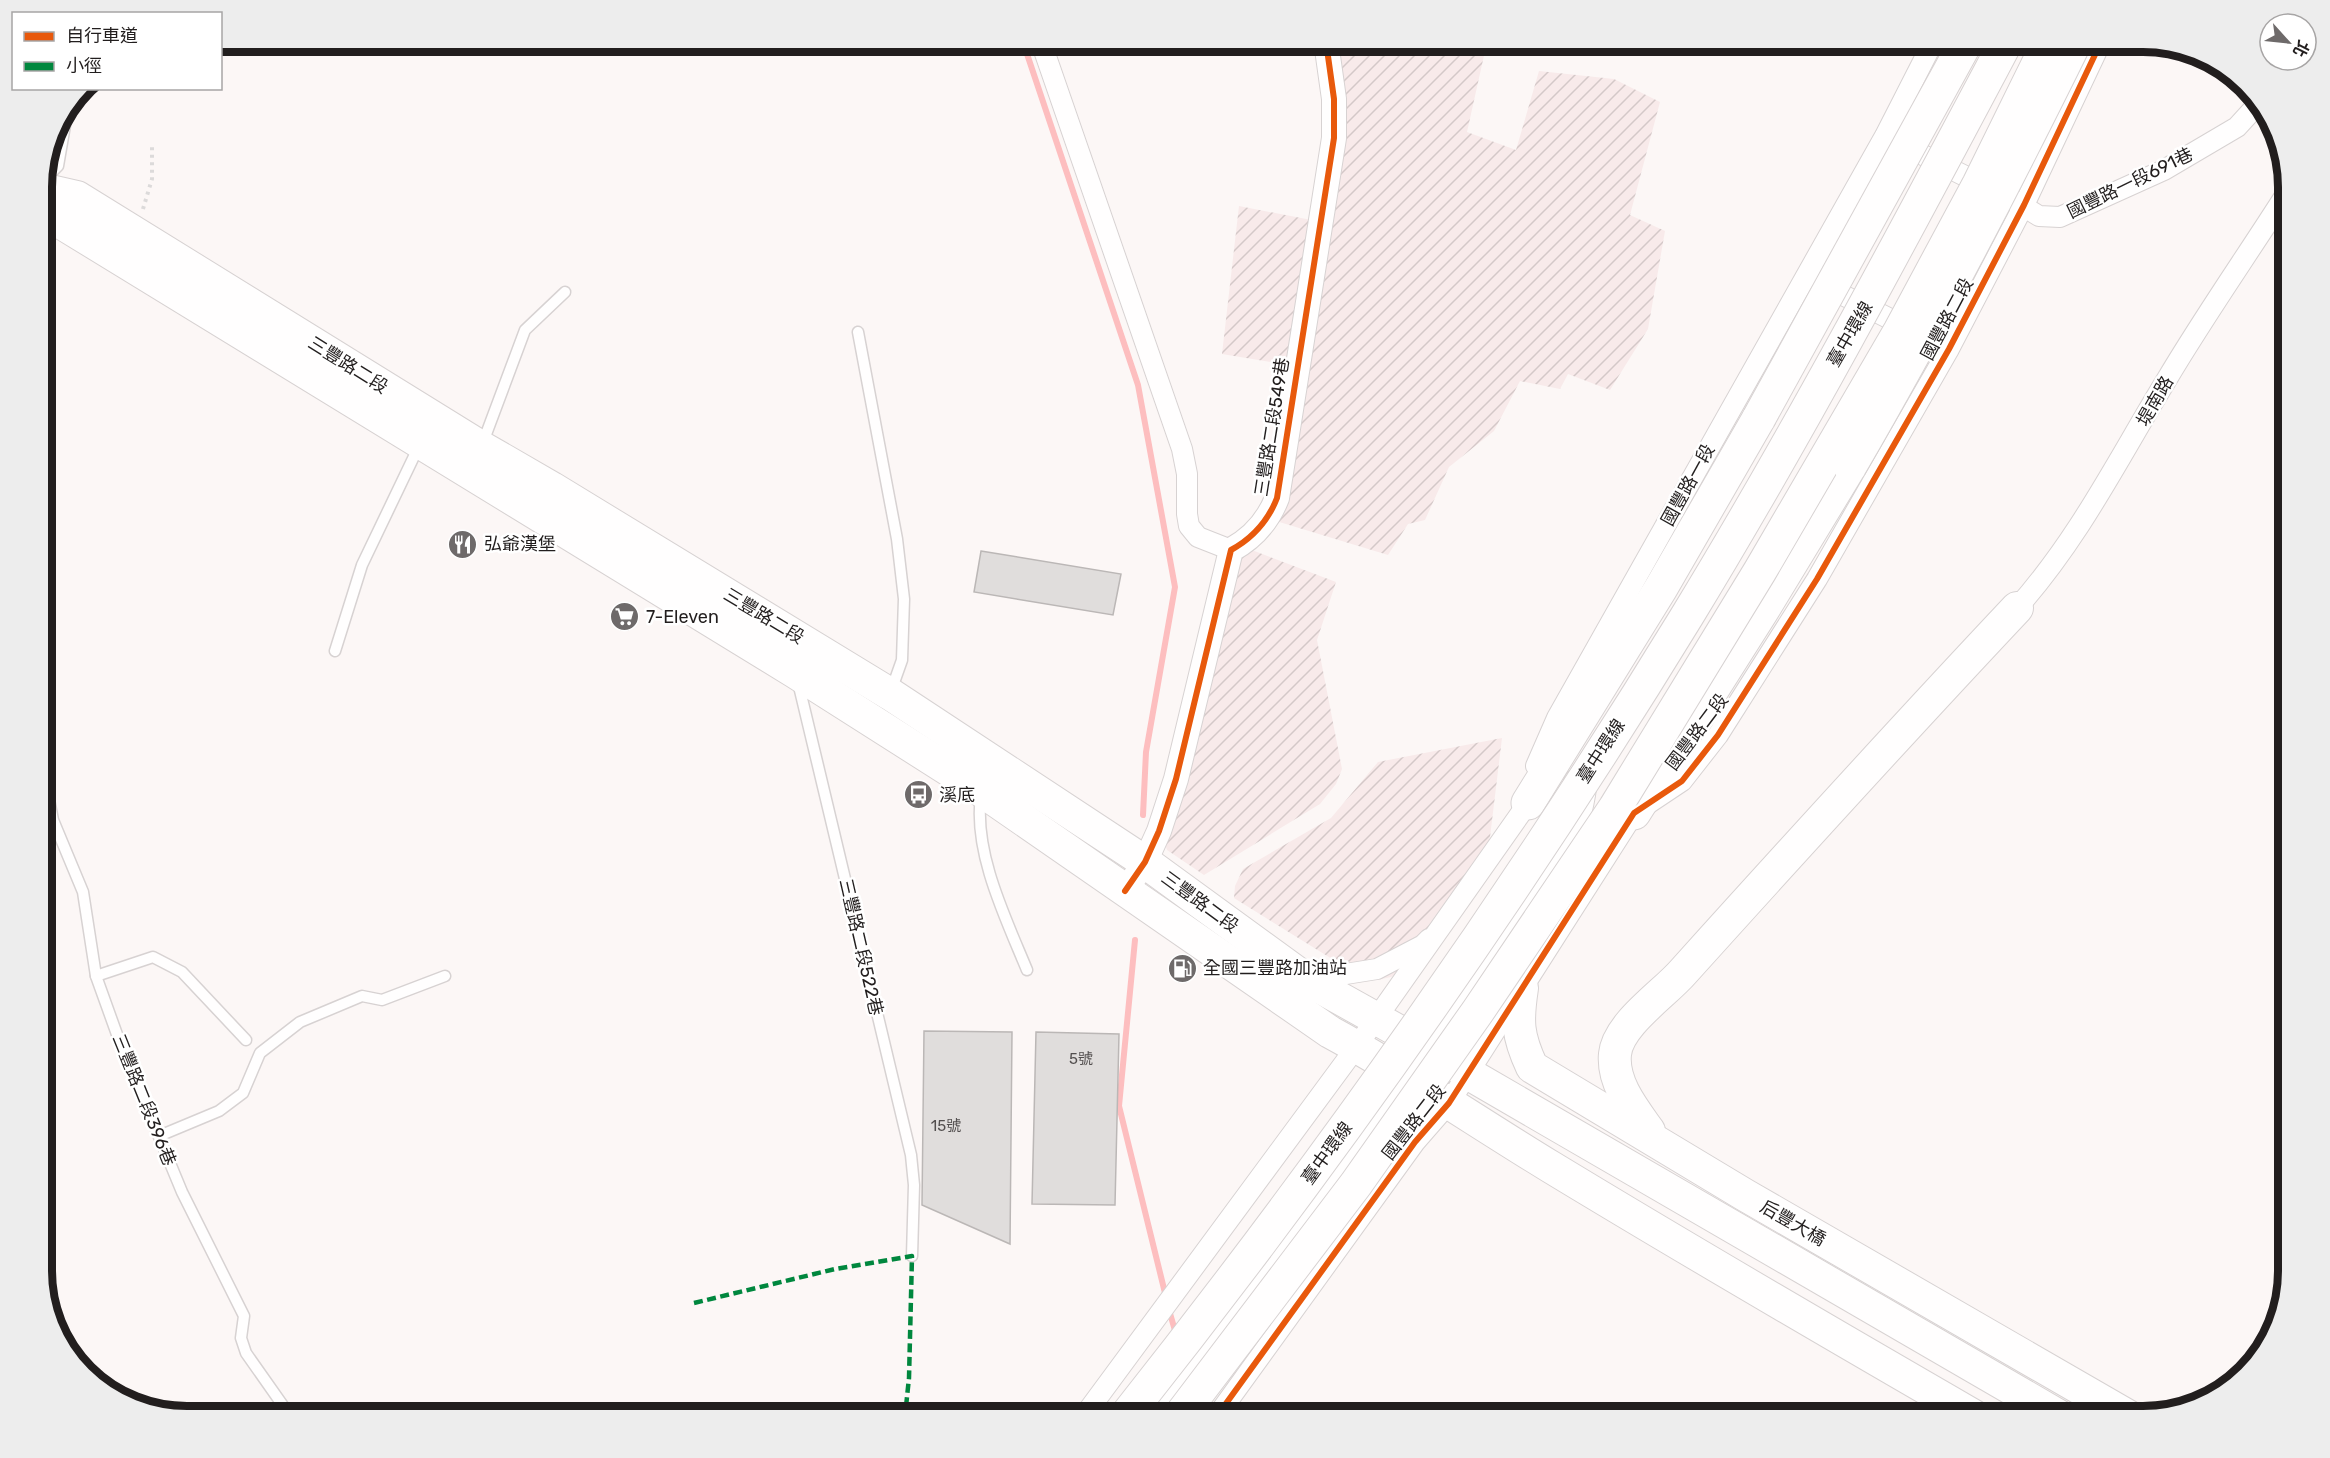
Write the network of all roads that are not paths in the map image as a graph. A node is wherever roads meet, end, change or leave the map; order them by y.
1 (1327, 52) edge
2 (1928, 52) edge
3 (1960, 52) edge
4 (2001, 52) edge
5 (2044, 52) edge
6 (2070, 52) edge
7 (2096, 52) edge
8 (1045, 53) edge
9 (2253, 110) edge
10 (63, 135) edge
11 (1885, 136) junction
12 (54, 170) edge
13 (53, 192) edge
14 (2024, 206) junction
15 (2278, 207) edge
16 (53, 212) edge
17 (1806, 276) junction
18 (565, 292) dead end
19 (858, 332) dead end
20 (1948, 349) junction
21 (420, 443) junction
22 (475, 460) junction
23 (1231, 550) junction
24 (2018, 608) joint
25 (335, 651) dead end
26 (801, 657) junction
27 (890, 694) junction
28 (1587, 711) junction
29 (982, 791) junction
30 (1528, 803) junction
31 (1634, 813) junction
32 (53, 820) edge
33 (1145, 862) junction
34 (1125, 891) junction
35 (1444, 925) junction
36 (1028, 970) dead end
37 (96, 976) junction
38 (445, 976) dead end
39 (1307, 980) junction
40 (1522, 988) junction
41 (1377, 1019) junction
42 (246, 1040) dead end
43 (1357, 1046) junction
44 (1429, 1048) junction
45 (1468, 1074) junction
46 (1408, 1077) junction
47 (1449, 1103) junction
48 (159, 1136) junction
49 (1654, 1140) junction
50 (912, 1256) dead end
51 (283, 1406) edge
52 (1090, 1406) edge
53 (1134, 1406) edge
54 (1161, 1406) edge
55 (1188, 1406) edge
56 (1224, 1406) edge
57 (1957, 1406) edge
58 (2042, 1406) edge
59 (2111, 1406) edge

1 - 23 street, 三豐路二段549巷
2 - 11 street, 國豐路一段
3 - 28 highway, bridge
4 - 53 highway, 臺中環線, bridge
5 - 55 highway, bridge
6 - 31 highway, bridge
7 - 14 street, 國豐路二段
8 - 23 street
9 - 14 street, 國豐路一段691巷
10 - 12 lane
11 - 14 street, 國豐路一段691巷
11 - 17 street, 國豐路一段
13 - 22 main road, 三豐路二段
14 - 20 street, 國豐路二段
15 - 24 street, 堤南路
16 - 21 main road, 三豐路二段
17 - 20 street
17 - 30 street, 國豐路一段
18 - 22 lane
19 - 27 lane
20 - 31 street, 國豐路二段
21 - 22 main road, 三豐路二段
21 - 25 lane
22 - 26 main road, 三豐路二段
23 - 33 street
24 - 49 main road
26 - 27 main road, 三豐路二段
26 - 29 main road, 三豐路二段
26 - 50 lane, 三豐路二段522巷
27 - 33 main road, 三豐路二段
28 - 30 highway
28 - 44 highway
29 - 34 main road, 三豐路二段
29 - 36 lane
30 - 35 street, 國豐路一段
31 - 40 street, 國豐路二段
32 - 37 lane, 三豐路二段396巷
33 - 34 street
33 - 39 main road, 三豐路二段
34 - 43 main road, 三豐路二段
35 - 39 street
35 - 41 street
37 - 42 lane
37 - 48 lane, 三豐路二段396巷
38 - 48 lane
39 - 41 main road, 三豐路二段
40 - 45 street, 國豐路二段
40 - 49 main road, 后豐大橋
41 - 43 street
41 - 44 main road, 三豐路二段
43 - 46 main road, 三豐路二段
43 - 52 street
44 - 45 main road, 三豐路二段
44 - 46 street
45 - 47 street, 國豐路二段
45 - 58 main road, 后豐大橋
46 - 47 main road, 三豐路二段
46 - 54 street
47 - 56 street, 國豐路二段
47 - 57 main road
48 - 51 lane, 三豐路二段396巷
49 - 59 main road, 后豐大橋

